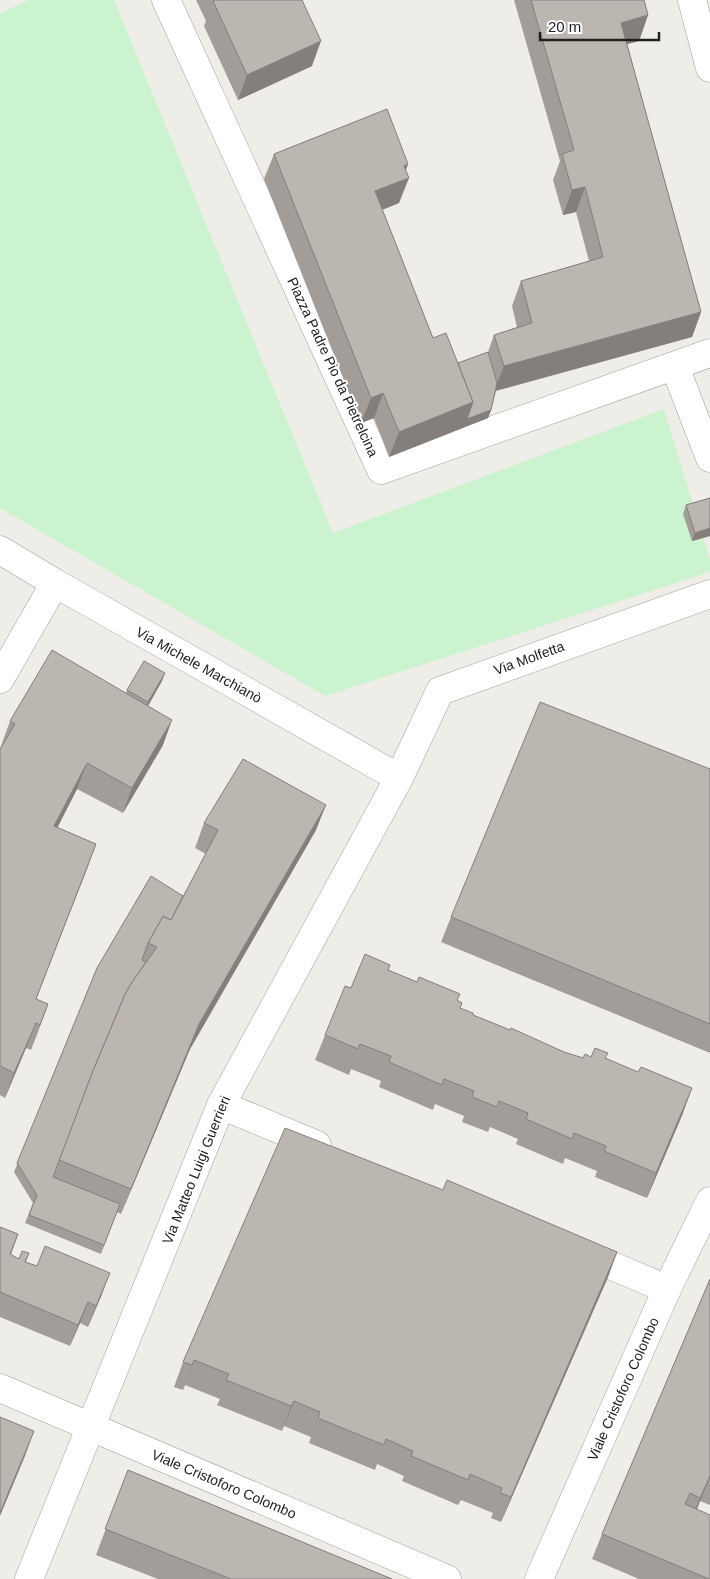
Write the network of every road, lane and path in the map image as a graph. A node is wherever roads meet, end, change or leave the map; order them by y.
1 (166, 0) edge
2 (692, 0) edge
3 (710, 68) edge
4 (710, 353) edge
5 (674, 367) junction
6 (710, 458) edge
7 (0, 550) edge
8 (55, 584) junction
9 (710, 594) edge
10 (0, 679) edge
11 (399, 778) junction
12 (221, 1105) junction
13 (339, 1154) edge
14 (710, 1201) edge
15 (558, 1244) edge
16 (668, 1289) junction
17 (0, 1388) edge
18 (92, 1427) junction
19 (29, 1579) edge
20 (448, 1579) edge
21 (539, 1579) edge

1 - 5 street, Piazza Padre Pio da Pietrelcina
2 - 3 street
4 - 5 street, Piazza Padre Pio da Pietrelcina
5 - 6 street
7 - 8 street, Via Michele Marchianò
8 - 10 street
8 - 11 street, Via Michele Marchianò
9 - 11 street, Via Molfetta
11 - 12 street, Via Matteo Luigi Guerrieri
12 - 13 street
12 - 18 street, Via Matteo Luigi Guerrieri
14 - 16 street, Viale Cristoforo Colombo
15 - 16 street
16 - 21 street, Viale Cristoforo Colombo
17 - 18 street, Viale Cristoforo Colombo
18 - 19 street, Via Matteo Luigi Guerrieri
18 - 20 street, Viale Cristoforo Colombo

